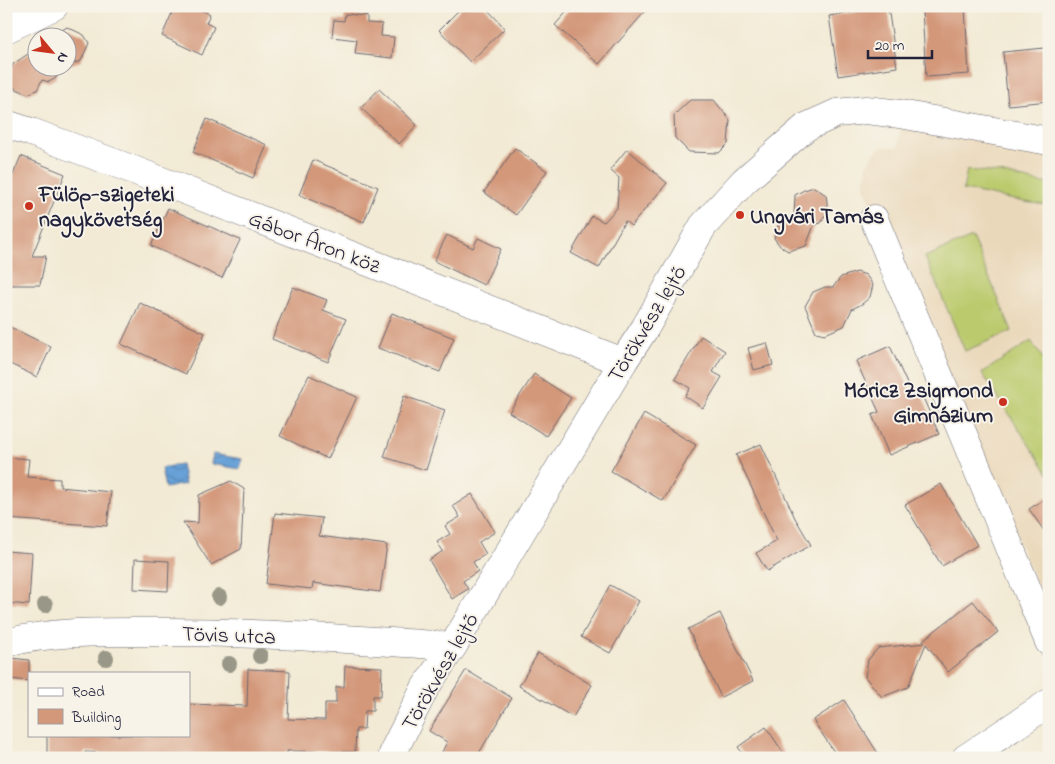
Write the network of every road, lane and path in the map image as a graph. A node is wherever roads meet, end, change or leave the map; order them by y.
1 (54, 6) edge
2 (6, 29) edge
3 (6, 124) edge
4 (1049, 141) edge
5 (874, 220) dead end
6 (623, 362) junction
7 (1049, 642) edge
8 (6, 644) edge
9 (453, 646) junction
10 (1049, 703) edge
11 (392, 758) edge
12 (966, 758) edge

1 - 2 street
3 - 6 street, Gábor Áron köz
4 - 6 street, Törökvész lejtő
5 - 7 street
6 - 9 street, Törökvész lejtő
8 - 9 street, Tövis utca
9 - 11 street, Törökvész lejtő
10 - 12 street

